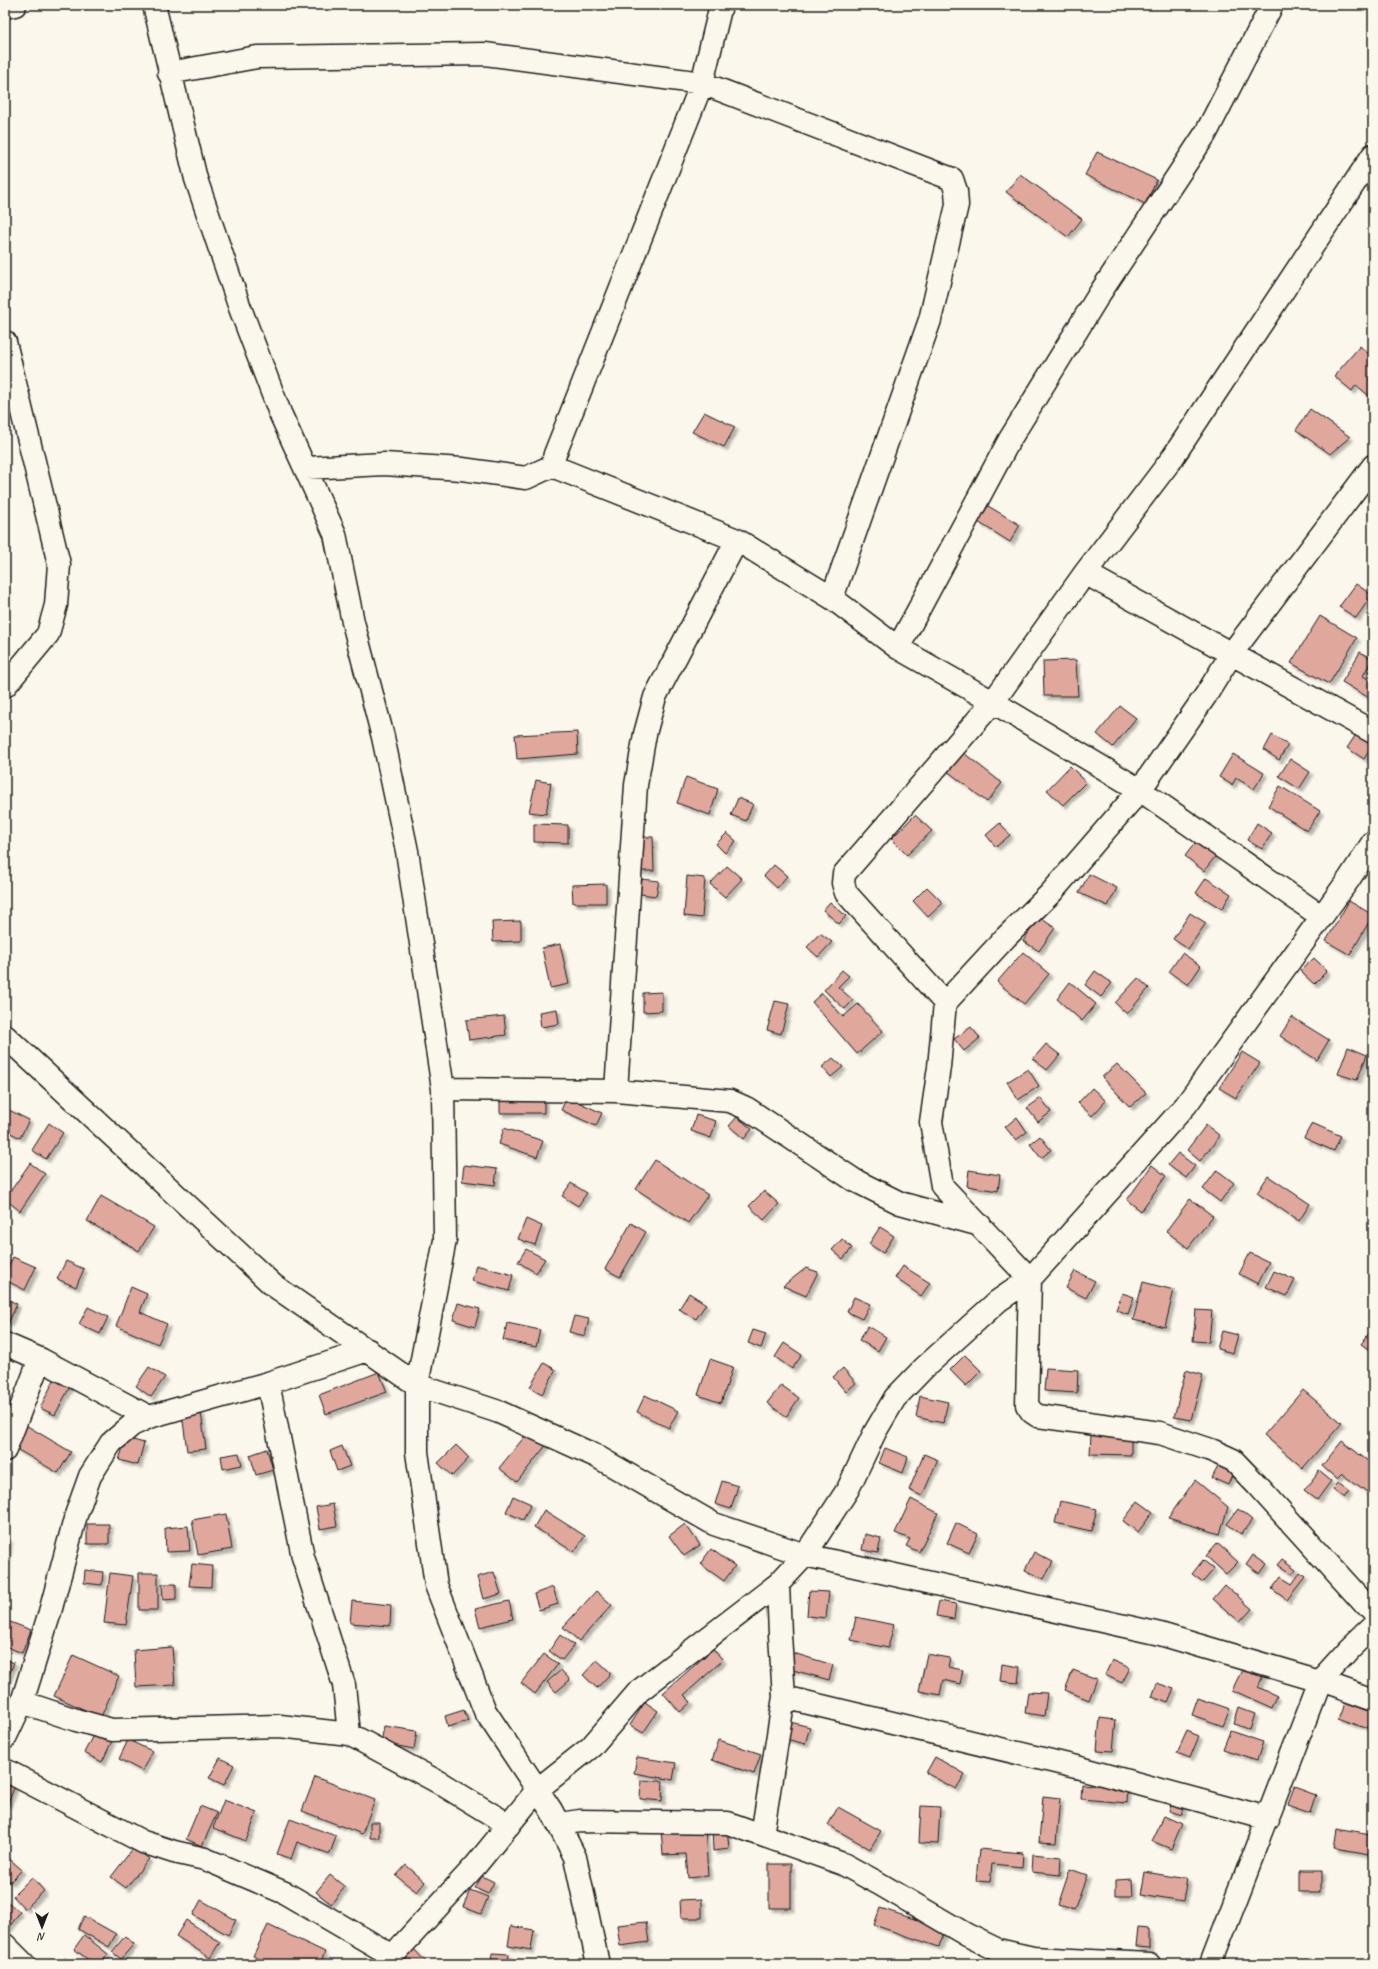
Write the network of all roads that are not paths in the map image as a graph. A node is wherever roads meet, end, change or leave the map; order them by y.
1 (15, 5) edge
2 (154, 5) edge
3 (721, 5) edge
4 (1272, 5) edge
5 (5, 7) edge
6 (170, 73) junction
7 (702, 82) junction
8 (1373, 155) edge
9 (5, 342) edge
10 (552, 466) junction
11 (1373, 466) edge
12 (306, 468) junction
13 (737, 540) junction
14 (1086, 573) junction
15 (832, 598) junction
16 (898, 648) junction
17 (1232, 653) junction
18 (5, 686) edge
19 (993, 702) junction
20 (1373, 732) edge
21 (1140, 790) junction
22 (1373, 842) edge
23 (1322, 917) junction
24 (945, 1003) junction
25 (5, 1036) edge
26 (443, 1089) junction
27 (616, 1091) junction
28 (981, 1226) junction
29 (1030, 1279) junction
30 (5, 1344) edge
31 (368, 1350) junction
32 (40, 1358) junction
33 (268, 1384) junction
34 (417, 1385) junction
35 (149, 1417) junction
36 (5, 1450) edge
37 (805, 1555) junction
38 (778, 1584) junction
39 (1373, 1613) edge
40 (1373, 1626) edge
41 (1320, 1681) junction
42 (784, 1697) junction
43 (1373, 1700) edge
44 (22, 1702) junction
45 (349, 1734) junction
46 (5, 1738) edge
47 (5, 1770) edge
48 (538, 1790) junction
49 (1268, 1819) junction
50 (559, 1824) junction
51 (508, 1825) junction
52 (762, 1835) junction
53 (5, 1945) edge
54 (389, 1960) edge
55 (24, 1964) edge
56 (598, 1964) edge
57 (1148, 1964) edge
58 (1211, 1964) edge

1 - 5 street
2 - 6 street
3 - 7 street
4 - 16 street
6 - 7 street
6 - 12 street
7 - 10 street
7 - 15 street
8 - 14 street
9 - 18 street
10 - 12 street
10 - 13 street
11 - 17 street
12 - 26 street
13 - 15 street
13 - 27 street
14 - 17 street
14 - 19 street
15 - 16 street
16 - 19 street
17 - 20 street
17 - 21 street
19 - 21 street
19 - 24 street
21 - 23 street
21 - 24 street
22 - 23 street
23 - 29 street
24 - 28 street
25 - 31 street
26 - 27 street
26 - 34 street
27 - 28 street
28 - 29 street
29 - 37 street
29 - 39 street
30 - 32 street
31 - 33 street
31 - 34 street
32 - 35 street
32 - 36 street
33 - 35 street
33 - 45 street
34 - 37 street
34 - 48 street
35 - 44 street
37 - 38 street
37 - 41 street
38 - 42 street
38 - 48 street
40 - 41 street
41 - 43 street
41 - 49 street
42 - 49 street
42 - 52 street
44 - 45 street
44 - 46 street
45 - 51 street
47 - 54 street
48 - 50 street
48 - 51 street
49 - 58 street
50 - 52 street
50 - 56 street
51 - 54 street
52 - 57 street
53 - 55 street

